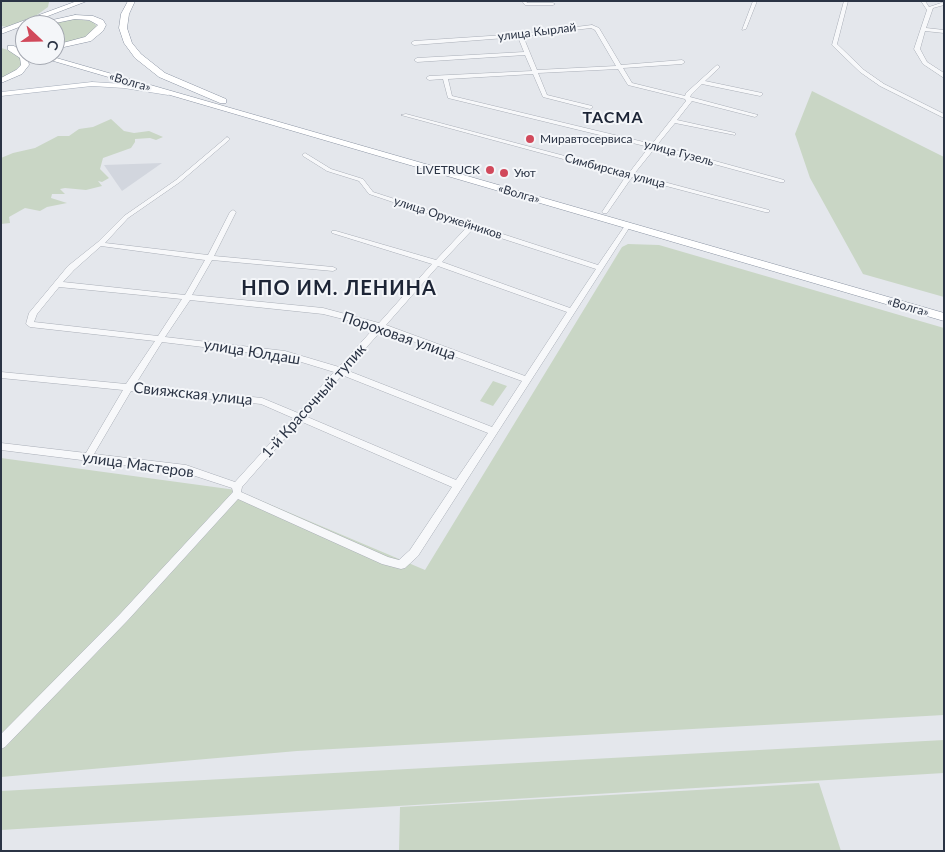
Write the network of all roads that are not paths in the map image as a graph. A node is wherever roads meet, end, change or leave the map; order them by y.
1 (84, 1) edge
2 (132, 1) edge
3 (524, 1) edge
4 (755, 1) edge
5 (846, 1) edge
6 (923, 1) edge
7 (94, 2) edge
8 (944, 3) edge
9 (52, 4) dead end
10 (553, 4) dead end
11 (929, 10) junction
12 (60, 15) edge
13 (65, 19) edge
14 (924, 28) junction
15 (14, 29) edge
16 (744, 29) dead end
17 (944, 32) edge
18 (520, 35) junction
19 (1, 38) edge
20 (414, 43) dead end
21 (1, 45) edge
22 (14, 45) junction
23 (65, 45) edge
24 (526, 53) junction
25 (65, 57) edge
26 (417, 60) dead end
27 (682, 62) dead end
28 (65, 63) edge
29 (621, 67) junction
30 (717, 67) dead end
31 (536, 72) junction
32 (944, 76) edge
33 (445, 77) junction
34 (429, 78) dead end
35 (1, 81) edge
36 (701, 82) junction
37 (168, 93) junction
38 (1, 94) edge
39 (760, 94) dead end
40 (687, 98) junction
41 (233, 105) junction
42 (590, 107) dead end
43 (404, 115) dead end
44 (755, 115) dead end
45 (944, 116) edge
46 (674, 121) junction
47 (733, 134) dead end
48 (227, 139) dead end
49 (654, 146) junction
50 (305, 155) dead end
51 (630, 175) junction
52 (782, 181) dead end
53 (767, 211) dead end
54 (233, 212) dead end
55 (605, 212) junction
56 (628, 225) junction
57 (472, 226) junction
58 (334, 232) dead end
59 (100, 244) junction
60 (210, 258) junction
61 (437, 263) junction
62 (600, 268) junction
63 (333, 269) dead end
64 (58, 284) junction
65 (867, 291) junction
66 (188, 298) junction
67 (944, 310) edge
68 (572, 311) junction
69 (944, 317) edge
70 (30, 324) joint
71 (380, 326) junction
72 (162, 338) junction
73 (341, 371) junction
74 (1, 375) edge
75 (527, 380) junction
76 (129, 387) junction
77 (300, 418) junction
78 (493, 431) junction
79 (1, 446) edge
80 (88, 457) junction
81 (458, 485) junction
82 (237, 490) junction
83 (1, 743) edge

1 - 15 highway
2 - 41 highway
3 - 10 street
4 - 16 street
5 - 45 street
6 - 11 street
7 - 12 highway
8 - 11 street
9 - 15 highway
11 - 14 street
13 - 23 highway
14 - 17 street
14 - 32 street
15 - 19 highway
18 - 20 street, улица Кырлай
18 - 24 street
18 - 29 street, улица Кырлай
19 - 22 highway
21 - 22 highway
22 - 35 highway
24 - 26 street
24 - 31 street
25 - 41 highway, «Волга»
27 - 29 street
28 - 37 highway, «Волга»
29 - 31 street
29 - 40 street, улица Кырлай
30 - 36 street
31 - 33 street
31 - 42 street
33 - 34 street
33 - 49 street, улица Гузель
36 - 39 street
36 - 40 street
37 - 38 main road
37 - 56 highway, «Волга»
40 - 44 street, улица Кырлай
40 - 46 street
41 - 55 highway, «Волга»
43 - 51 street, Симбирская улица
46 - 47 street
46 - 49 street
48 - 59 street
49 - 51 street
49 - 52 street, улица Гузель
50 - 57 street, улица Оружейников
51 - 53 street, Симбирская улица
51 - 55 street
54 - 60 street
55 - 65 highway, «Волга»
56 - 62 street
56 - 65 highway, «Волга»
57 - 61 street, 1-й Красочный тупик
57 - 62 street, улица Оружейников
58 - 61 street
59 - 60 street
59 - 64 street
60 - 63 street
60 - 66 street
61 - 68 street
61 - 71 street, 1-й Красочный тупик
62 - 68 street
64 - 66 street, Пороховая улица
64 - 70 street
65 - 67 highway, «Волга»
65 - 69 highway, «Волга»
66 - 71 street, Пороховая улица
66 - 72 street
68 - 75 street
70 - 72 street, улица Юлдаш
71 - 73 street, 1-й Красочный тупик
71 - 75 street, Пороховая улица
72 - 73 street, улица Юлдаш
72 - 76 street
73 - 77 street, 1-й Красочный тупик
73 - 78 street, улица Юлдаш
74 - 76 street, Свияжская улица
75 - 78 street
76 - 77 street, Свияжская улица
76 - 80 street
77 - 81 street, Свияжская улица
77 - 82 street, 1-й Красочный тупик
78 - 81 street
79 - 80 street, улица Мастеров
80 - 82 street, улица Мастеров
81 - 82 street, улица Мастеров
82 - 83 street

